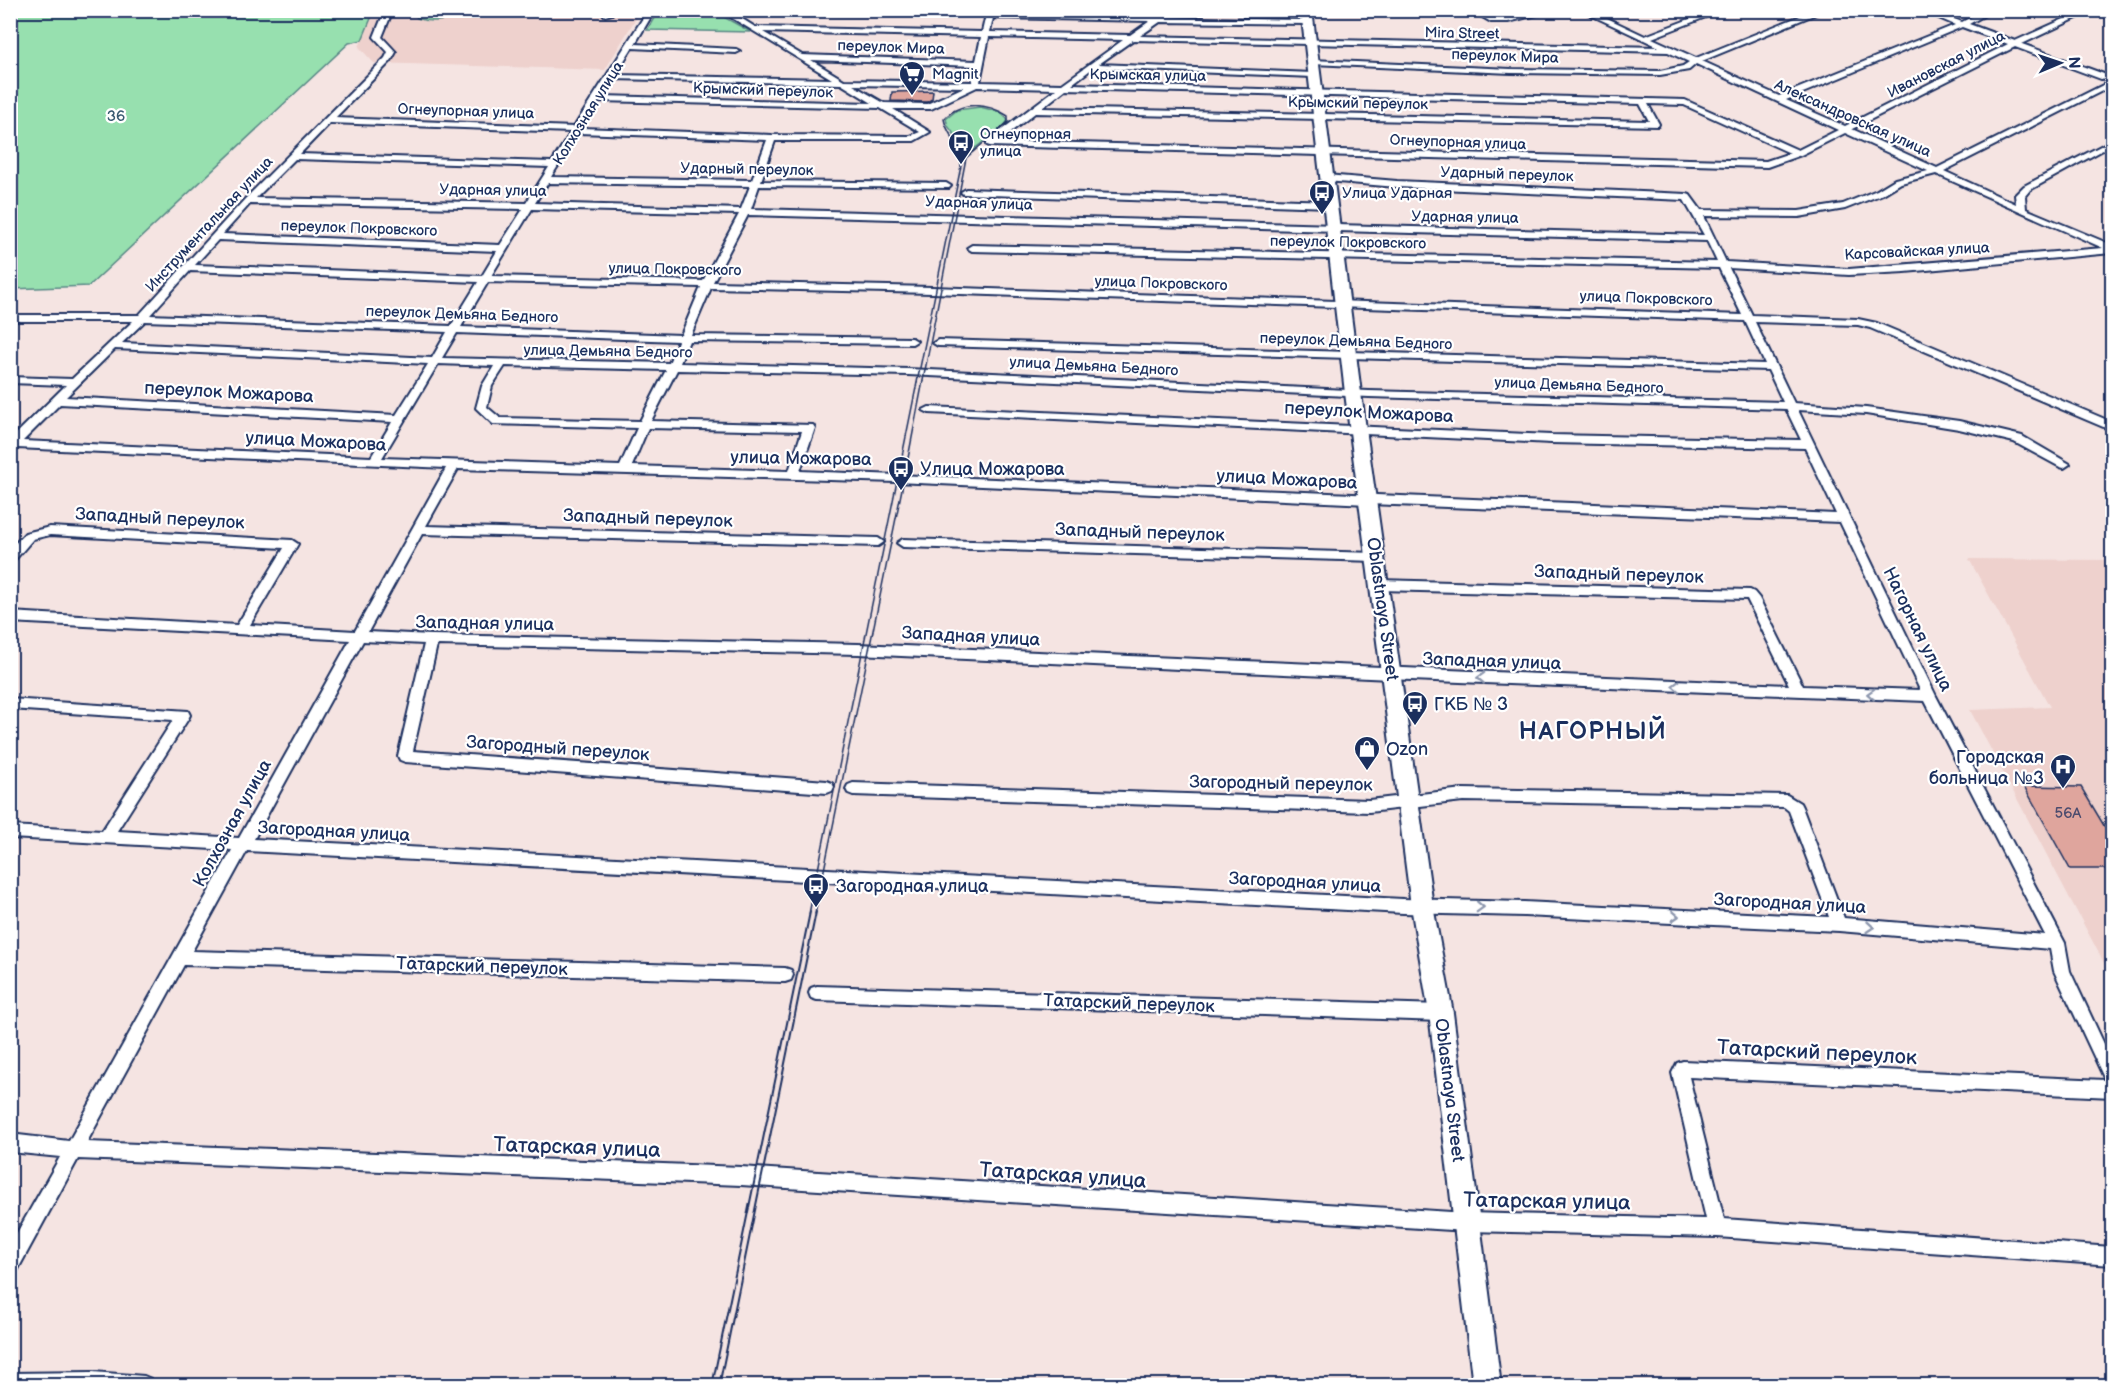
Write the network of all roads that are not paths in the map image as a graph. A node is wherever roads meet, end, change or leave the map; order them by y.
1 (389, 10) edge
2 (652, 10) edge
3 (722, 10) edge
4 (1171, 10) edge
5 (1473, 10) edge
6 (1554, 10) edge
7 (1582, 10) edge
8 (1721, 10) edge
9 (1823, 10) edge
10 (1923, 10) edge
11 (1991, 10) edge
12 (2091, 10) edge
13 (990, 13) edge
14 (1307, 16) edge
15 (1159, 19) junction
16 (1963, 24) junction
17 (755, 29) junction
18 (986, 36) junction
19 (1128, 39) junction
20 (1643, 39) junction
21 (1310, 43) junction
22 (2015, 44) junction
23 (630, 46) junction
24 (1665, 50) junction
25 (736, 51) dead end
26 (800, 57) junction
27 (1694, 62) junction
28 (981, 64) junction
29 (1091, 66) junction
30 (1313, 68) junction
31 (611, 77) junction
32 (2112, 82) edge
33 (845, 83) junction
34 (975, 84) junction
35 (1064, 87) junction
36 (1315, 92) junction
37 (598, 98) junction
38 (1780, 99) junction
39 (1642, 101) junction
40 (886, 107) junction
41 (1033, 110) junction
42 (1318, 116) junction
43 (328, 120) junction
44 (927, 120) junction
45 (579, 129) junction
46 (1846, 129) junction
47 (771, 138) junction
48 (2112, 142) edge
49 (1324, 152) junction
50 (1798, 153) junction
51 (293, 156) junction
52 (556, 165) junction
53 (1938, 171) junction
54 (1326, 178) junction
55 (547, 180) junction
56 (754, 184) junction
57 (946, 186) dead end
58 (966, 192) dead end
59 (1687, 197) joint
60 (248, 201) junction
61 (1330, 204) junction
62 (529, 206) junction
63 (2021, 210) junction
64 (744, 212) junction
65 (1698, 213) junction
66 (1332, 229) junction
67 (214, 237) junction
68 (1709, 238) junction
69 (503, 248) junction
70 (972, 248) dead end
71 (2112, 249) edge
72 (1336, 257) junction
73 (1723, 265) junction
74 (187, 268) junction
75 (485, 279) junction
76 (707, 284) junction
77 (1343, 304) junction
78 (1749, 317) junction
79 (10, 318) edge
80 (142, 318) junction
81 (455, 328) junction
82 (684, 338) junction
83 (912, 341) dead end
84 (938, 343) dead end
85 (114, 346) junction
86 (1350, 356) junction
87 (435, 361) junction
88 (501, 363) junction
89 (673, 367) junction
90 (1772, 367) junction
91 (10, 380) edge
92 (75, 382) junction
93 (1353, 393) junction
94 (57, 400) junction
95 (1790, 406) junction
96 (929, 410) dead end
97 (400, 419) junction
98 (644, 424) junction
99 (2112, 424) edge
100 (1359, 429) junction
101 (1807, 444) junction
102 (12, 446) edge
103 (374, 461) junction
104 (2064, 464) dead end
105 (454, 465) junction
106 (624, 471) junction
107 (792, 476) junction
108 (1368, 500) junction
109 (1842, 518) junction
110 (416, 530) junction
111 (878, 542) dead end
112 (903, 543) dead end
113 (1376, 557) junction
114 (10, 558) edge
115 (1379, 585) junction
116 (10, 617) edge
117 (242, 628) junction
118 (357, 637) junction
119 (432, 640) junction
120 (1392, 674) junction
121 (1799, 692) junction
122 (1929, 696) junction
123 (10, 704) edge
124 (827, 787) dead end
125 (854, 789) dead end
126 (1408, 802) junction
127 (10, 832) edge
128 (106, 837) junction
129 (243, 846) junction
130 (1422, 906) junction
131 (1839, 924) junction
132 (2057, 943) junction
133 (179, 958) junction
134 (785, 975) dead end
135 (817, 993) dead end
136 (1441, 1013) junction
137 (2112, 1078) edge
138 (2112, 1089) edge
139 (10, 1143) edge
140 (72, 1150) junction
141 (1467, 1222) junction
142 (1717, 1228) junction
143 (2112, 1256) edge
144 (10, 1264) edge
145 (10, 1383) edge
146 (144, 1386) edge
147 (1487, 1386) edge

1 - 43 street, Инструментальная улица
2 - 23 street, Колхозная улица
3 - 17 street
4 - 15 street
5 - 6 street
7 - 20 street, Александровская улица
8 - 20 street
9 - 27 street, переулок Мира
10 - 16 street
11 - 16 street
12 - 22 street, Ивановская улица
13 - 15 street
13 - 18 street
14 - 15 street
14 - 21 main road, Oblastnaya Street
15 - 19 street
16 - 22 street
16 - 38 street
17 - 18 street, Mira Street
17 - 26 street
18 - 19 street, Mira Street
18 - 28 street
19 - 21 street, Mira Street
19 - 29 street
20 - 24 street, Александровская улица
21 - 24 street, Mira Street
21 - 30 main road, Oblastnaya Street
22 - 32 street
22 - 46 street, Ивановская улица
23 - 25 street
23 - 31 street, Колхозная улица
24 - 27 street, Александровская улица
26 - 28 street, переулок Мира
26 - 33 street
27 - 30 street, переулок Мира
27 - 38 street, Александровская улица
28 - 34 street
29 - 30 street, переулок Мира
29 - 35 street
30 - 36 main road, Oblastnaya Street
31 - 33 street, Крымская улица
31 - 37 street, Колхозная улица
32 - 53 street
33 - 34 street, Крымская улица
33 - 40 street
34 - 35 street, Крымская улица
34 - 44 street
35 - 36 street, Крымская улица
35 - 41 street
36 - 39 street, Крымская улица
36 - 42 main road, Oblastnaya Street
37 - 40 street, Крымский переулок
37 - 45 street, Колхозная улица
38 - 46 street, Александровская улица
39 - 42 street, Крымский переулок
39 - 50 street, Крымская улица
40 - 44 street, Крымский переулок
40 - 44 street
41 - 42 street, Крымский переулок
41 - 49 street, Огнеупорная улица
42 - 49 main road, Oblastnaya Street
43 - 45 street, Огнеупорная улица
43 - 51 street, Инструментальная улица
44 - 47 street, Огнеупорная улица
45 - 47 street, Огнеупорная улица
45 - 52 street, Колхозная улица
46 - 50 street, Огнеупорная улица
46 - 53 street, Александровская улица
47 - 56 street
48 - 63 street
49 - 50 street, Огнеупорная улица
49 - 54 main road, Oblastnaya Street
51 - 52 street
51 - 60 street, Инструментальная улица
52 - 55 street, Колхозная улица
53 - 63 street, Александровская улица
53 - 65 street
54 - 59 street, Ударный переулок
54 - 61 main road, Oblastnaya Street
55 - 56 street, Ударный переулок
55 - 62 street, Колхозная улица
56 - 57 street, Ударный переулок
56 - 64 street
58 - 61 street
59 - 65 street, Нагорная улица
60 - 62 street, Ударная улица
60 - 67 street, Инструментальная улица
61 - 66 main road, Oblastnaya Street
62 - 64 street, Ударная улица
62 - 69 street, Колхозная улица
63 - 71 street, Александровская улица
64 - 66 street, Ударная улица
64 - 76 street
65 - 68 street, Нагорная улица
66 - 68 street, Ударная улица
66 - 72 main road, Oblastnaya Street
67 - 69 street, переулок Покровского
67 - 74 street, Инструментальная улица
68 - 73 street, Нагорная улица
69 - 75 street, Колхозная улица
70 - 72 street, переулок Покровского
71 - 73 street, Карсовайская улица
72 - 73 street, переулок Покровского
72 - 77 main road, Oblastnaya Street
73 - 78 street, Нагорная улица
74 - 75 street, улица Покровского
74 - 80 street, Инструментальная улица
75 - 76 street, улица Покровского
75 - 81 street, Колхозная улица
76 - 77 street, улица Покровского
76 - 82 street
77 - 78 street, улица Покровского
77 - 86 main road, Oblastnaya Street
78 - 90 street, Нагорная улица
78 - 99 street, улица Покровского
79 - 80 street, переулок Демьяна Бедного
80 - 81 street, переулок Демьяна Бедного
80 - 85 street, Инструментальная улица
81 - 82 street, переулок Демьяна Бедного
81 - 87 street, Колхозная улица
82 - 83 street, переулок Демьяна Бедного
82 - 89 street
84 - 86 street, переулок Демьяна Бедного
85 - 87 street, улица Демьяна Бедного
85 - 92 street, Инструментальная улица
86 - 90 street, переулок Демьяна Бедного
86 - 93 main road, Oblastnaya Street
87 - 88 street, улица Демьяна Бедного
87 - 97 street, Колхозная улица
88 - 89 street, улица Демьяна Бедного
88 - 98 street
89 - 93 street, улица Демьяна Бедного
89 - 98 street
90 - 95 street, Нагорная улица
91 - 92 street
92 - 94 street, Инструментальная улица
93 - 95 street, улица Демьяна Бедного
93 - 100 main road, Oblastnaya Street
94 - 97 street, переулок Можарова
94 - 102 street, Инструментальная улица
95 - 101 street, Нагорная улица
95 - 104 street, улица Демьяна Бедного
96 - 100 street, переулок Можарова
97 - 103 street, Колхозная улица
98 - 106 street
98 - 107 street
100 - 101 street, переулок Можарова
100 - 108 main road, Oblastnaya Street
101 - 109 street, Нагорная улица
102 - 103 street, улица Можарова
103 - 105 street, улица Можарова
105 - 106 street, улица Можарова
105 - 110 street, Колхозная улица
106 - 107 street, улица Можарова
107 - 108 street, улица Можарова
108 - 109 street, улица Можарова
108 - 113 main road, Oblastnaya Street
109 - 122 street, Нагорная улица
110 - 111 street, Западный переулок
110 - 118 street, Колхозная улица
112 - 113 street, Западный переулок
113 - 115 main road, Oblastnaya Street
114 - 117 street, Западный переулок
115 - 120 main road, Oblastnaya Street
115 - 121 street, Западный переулок
116 - 117 street, Западная улица
117 - 118 street, Западная улица
118 - 119 street, Западная улица
118 - 129 street, Колхозная улица
119 - 120 street, Западная улица
119 - 124 street, Загородный переулок
121 -> 120 street, Западная улица
120 - 126 main road, Oblastnaya Street
122 -> 121 street, Западная улица
122 - 132 street, Нагорная улица
123 - 128 street
125 - 126 street, Загородный переулок
126 - 130 main road, Oblastnaya Street
126 - 131 street, Загородный переулок
127 - 128 street, Загородная улица
128 - 129 street, Загородная улица
129 - 130 street, Загородная улица
129 - 133 street, Колхозная улица
130 -> 131 street, Загородная улица
130 - 136 main road, Oblastnaya Street
131 -> 132 street, Загородная улица
132 - 137 street, Нагорная улица
133 - 134 street, Татарский переулок
133 - 140 street, Колхозная улица
135 - 136 street, Татарский переулок
136 - 141 main road, Oblastnaya Street
138 - 142 street, Татарский переулок
139 - 140 street, Татарская улица
140 - 141 street, Татарская улица
140 - 144 street, Колхозная улица
141 - 142 street, Татарская улица
141 - 147 main road, Oblastnaya Street
142 - 143 street, Татарская улица
145 - 146 street

